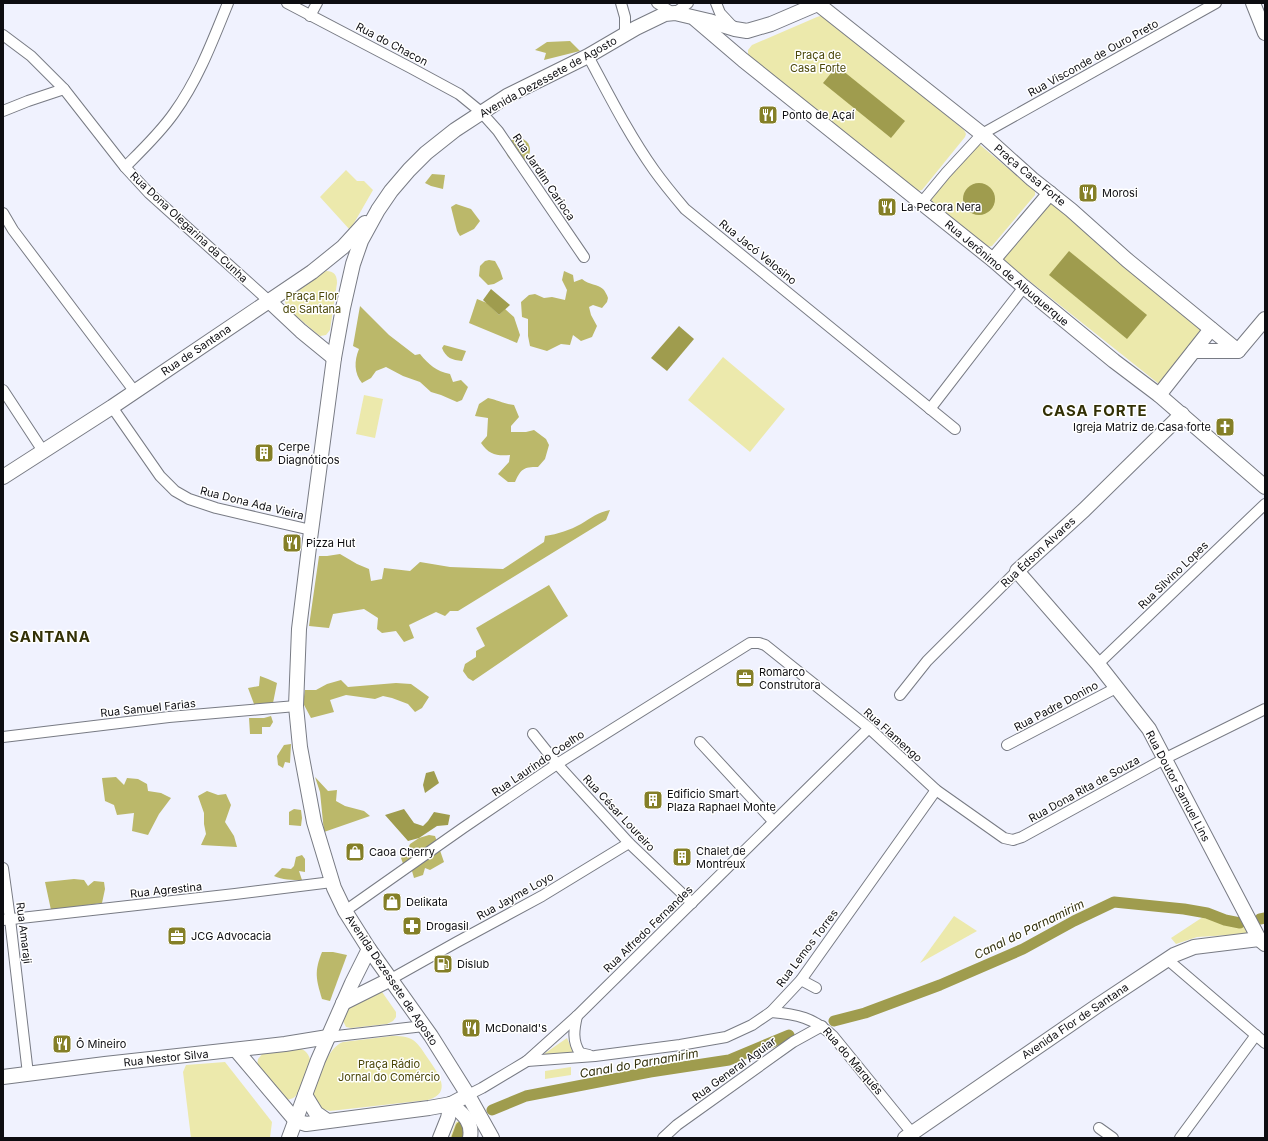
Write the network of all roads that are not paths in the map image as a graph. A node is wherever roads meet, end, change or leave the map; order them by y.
1 (228, 3) edge
2 (287, 3) edge
3 (317, 3) edge
4 (621, 3) edge
5 (657, 3) edge
6 (688, 3) edge
7 (716, 3) edge
8 (819, 3) edge
9 (1216, 3) edge
10 (1253, 3) edge
11 (674, 13) junction
12 (310, 16) junction
13 (692, 17) junction
14 (735, 29) junction
15 (1265, 32) edge
16 (625, 34) junction
17 (3, 35) edge
18 (588, 56) junction
19 (64, 88) junction
20 (3, 111) edge
21 (481, 112) junction
22 (982, 134) junction
23 (125, 167) junction
24 (1050, 193) junction
25 (922, 202) junction
26 (378, 210) junction
27 (3, 213) edge
28 (584, 257) dead end
29 (993, 260) junction
30 (1024, 287) junction
31 (269, 301) junction
32 (1265, 319) edge
33 (1211, 329) junction
34 (1194, 351) junction
35 (1238, 351) junction
36 (334, 358) junction
37 (3, 390) edge
38 (135, 392) junction
39 (1159, 395) junction
40 (112, 408) junction
41 (930, 409) junction
42 (1182, 414) junction
43 (955, 429) dead end
44 (43, 451) junction
45 (3, 477) edge
46 (1265, 487) edge
47 (1265, 504) edge
48 (311, 530) junction
49 (1017, 571) junction
50 (750, 643) joint
51 (1098, 664) junction
52 (1116, 688) junction
53 (900, 695) dead end
54 (296, 706) junction
55 (1265, 709) edge
56 (869, 728) junction
57 (533, 734) dead end
58 (3, 737) edge
59 (700, 742) dead end
60 (1007, 745) dead end
61 (1164, 759) junction
62 (558, 764) junction
63 (936, 790) junction
64 (773, 821) junction
65 (1022, 837) joint
66 (629, 842) junction
67 (3, 868) edge
68 (332, 882) junction
69 (692, 903) junction
70 (345, 911) junction
71 (7, 919) edge
72 (1262, 941) edge
73 (369, 949) junction
74 (1168, 960) junction
75 (391, 979) junction
76 (801, 980) junction
77 (816, 988) dead end
78 (343, 1003) junction
79 (771, 1012) junction
80 (577, 1016) junction
81 (424, 1026) junction
82 (822, 1026) junction
83 (1256, 1035) junction
84 (328, 1038) junction
85 (299, 1042) junction
86 (1265, 1043) edge
87 (236, 1050) junction
88 (595, 1056) junction
89 (318, 1060) junction
90 (527, 1061) junction
91 (28, 1074) junction
92 (3, 1077) edge
93 (305, 1095) junction
94 (468, 1095) junction
95 (449, 1111) junction
96 (326, 1120) junction
97 (296, 1121) junction
98 (1099, 1128) dead end
99 (912, 1136) edge
100 (289, 1138) edge
101 (440, 1138) edge
102 (470, 1138) edge
103 (492, 1138) edge
104 (662, 1138) edge
105 (1113, 1138) edge
106 (1180, 1138) edge

1 - 23 street
2 - 12 street, Rua do Chacon
3 - 12 street
4 - 16 street
5 - 11 street
6 - 11 street
7 - 14 street
8 - 14 street
8 - 22 street, Praça Casa Forte
9 - 22 street, Rua Visconde de Ouro Preto
10 - 15 street
11 - 13 street
11 - 16 street, Avenida Dezessete de Agosto
12 - 21 street, Rua do Chacon
13 - 14 street
13 - 25 street, Rua Jerônimo de Albuquerque
16 - 18 street, Avenida Dezessete de Agosto
17 - 19 street, Rua Dona Olegarina da Cunha
18 - 21 street, Avenida Dezessete de Agosto
18 - 41 street, Rua Jacó Velosino
19 - 20 street
19 - 23 street, Rua Dona Olegarina da Cunha
21 - 26 street, Avenida Dezessete de Agosto
21 - 28 street, Rua Jardim Carioca
22 - 24 street, Praça Casa Forte
22 - 25 street
23 - 31 street, Rua Dona Olegarina da Cunha
24 - 29 street
24 - 33 street, Praça Casa Forte
25 - 29 street, Rua Jerônimo de Albuquerque
26 - 31 street, Rua de Santana
26 - 36 street, Avenida Dezessete de Agosto
27 - 38 street
29 - 30 street, Rua Jerônimo de Albuquerque
30 - 39 street, Rua Jerônimo de Albuquerque
30 - 41 street
31 - 36 street, Rua Dona Olegarina da Cunha
31 - 38 street, Rua de Santana
32 - 35 street
33 - 34 street
33 - 35 street, Praça Casa Forte
34 - 35 street
34 - 39 street
36 - 48 street, Avenida Dezessete de Agosto
37 - 44 street
38 - 40 street, Rua de Santana
39 - 42 street, Rua Jerônimo de Albuquerque
40 - 44 street, Rua de Santana
40 - 48 street, Rua Dona Ada Vieira
41 - 43 street, Rua Jacó Velosino
42 - 46 street, Rua Jerônimo de Albuquerque
42 - 49 street, Rua Édson Alvares
44 - 45 street, Rua de Santana
47 - 51 street, Rua Silvino Lopes
48 - 54 street, Avenida Dezessete de Agosto
49 - 51 street, Rua Doutor Samuel Lins
49 - 53 street, Rua Édson Alvares
50 - 56 street, Rua Flamengo
50 - 62 street, Rua Laurindo Coelho
51 - 52 street, Rua Doutor Samuel Lins
52 - 60 street, Rua Padre Donino
52 - 61 street, Rua Doutor Samuel Lins
54 - 58 street, Rua Samuel Farias
54 - 68 street, Avenida Dezessete de Agosto
55 - 61 street, Rua Dona Rita de Souza
56 - 63 street, Rua Flamengo
56 - 64 street, Rua Alfredo Fernandes
57 - 62 street, Rua César Loureiro
59 - 64 street
61 - 65 street, Rua Dona Rita de Souza
61 - 72 street, Rua Doutor Samuel Lins
62 - 66 street, Rua César Loureiro
62 - 70 street, Rua Laurindo Coelho
63 - 65 street, Rua Flamengo
63 - 76 street, Rua Lemos Torres
64 - 69 street, Rua Alfredo Fernandes
66 - 69 street, Rua César Loureiro
66 - 75 street, Rua Jayme Loyo
67 - 71 street, Rua Amaraji
68 - 70 street, Avenida Dezessete de Agosto
68 - 71 street, Rua Agrestina
69 - 80 street, Rua Alfredo Fernandes
70 - 73 street, Avenida Dezessete de Agosto
71 - 91 street, Rua Amaraji
72 - 74 street, Avenida Flor de Santana
73 - 75 street, Avenida Dezessete de Agosto
73 - 78 street
74 - 83 street
74 - 99 street, Avenida Flor de Santana
75 - 78 street
75 - 81 street, Avenida Dezessete de Agosto
76 - 77 street
76 - 79 street, Rua Lemos Torres
78 - 84 street
79 - 82 street, Rua do Marquês
79 - 88 street, Rua Lemos Torres
80 - 88 street
80 - 90 street, Rua Alfredo Fernandes
81 - 84 street
81 - 94 street, Avenida Dezessete de Agosto
82 - 99 street, Rua do Marquês
82 - 104 street, Rua General Aguiar
83 - 86 street
83 - 106 street
84 - 85 street, Rua Nestor Silva
84 - 89 street
85 - 87 street, Rua Nestor Silva
85 - 89 street
87 - 91 street, Rua Nestor Silva
87 - 97 street
88 - 90 street, Rua Lemos Torres
89 - 93 street
90 - 94 street, Rua Alfredo Fernandes
91 - 92 street, Rua Nestor Silva
93 - 96 street
93 - 97 street
94 - 95 street
94 - 103 street, Avenida Dezessete de Agosto
95 - 96 street
95 - 101 street
95 - 102 street
96 - 97 street
97 - 100 street
98 - 105 street

